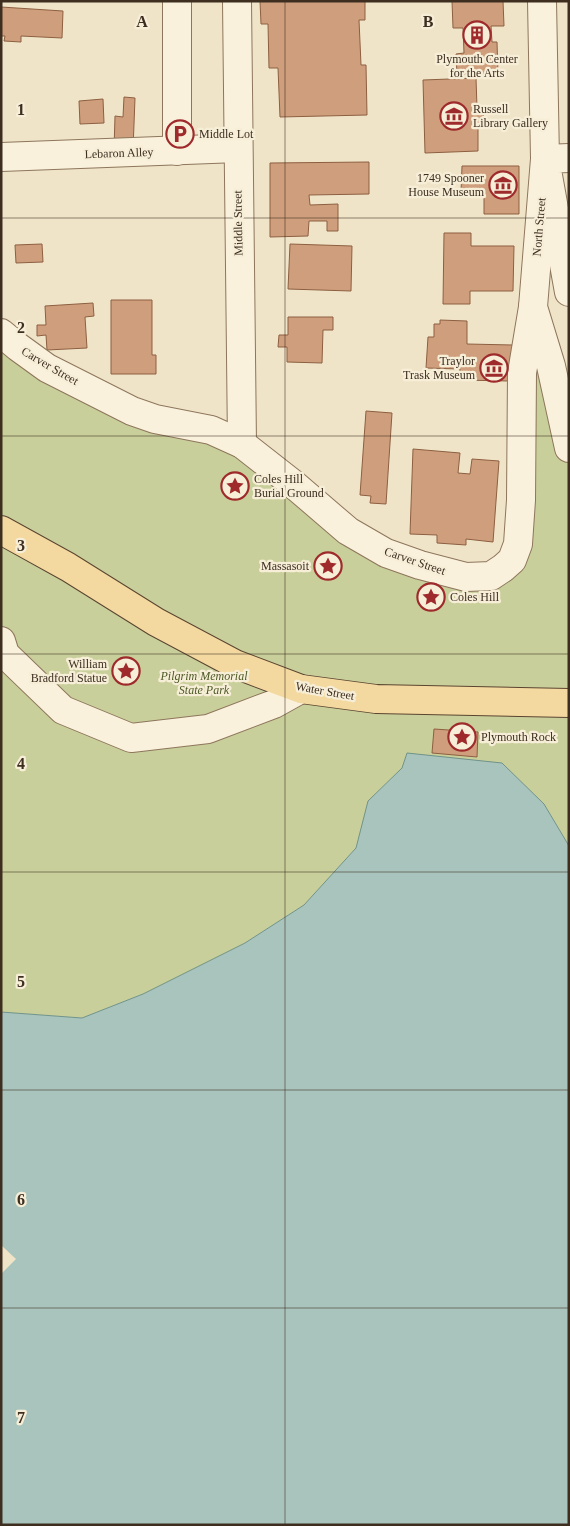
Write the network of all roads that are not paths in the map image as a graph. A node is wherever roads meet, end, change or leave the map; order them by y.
1 (177, 1) edge
2 (236, 1) edge
3 (542, 1) edge
4 (238, 148) junction
5 (177, 151) junction
6 (1, 157) edge
7 (557, 158) edge
8 (569, 292) edge
9 (533, 307) junction
10 (1, 332) edge
11 (242, 444) junction
12 (569, 448) edge
13 (1, 530) edge
14 (1, 641) edge
15 (301, 688) junction
16 (569, 703) edge

1 - 5 street
2 - 4 street, Middle Street
3 - 7 street, North Street
4 - 5 street, Lebaron Alley
4 - 11 street, Middle Street
5 - 6 street, Lebaron Alley
7 - 8 street
7 - 9 street, North Street
9 - 11 street, Carver Street
9 - 12 street, North Street
10 - 11 street, Carver Street
13 - 15 main road, Water Street
14 - 15 street
15 - 16 main road, Water Street

